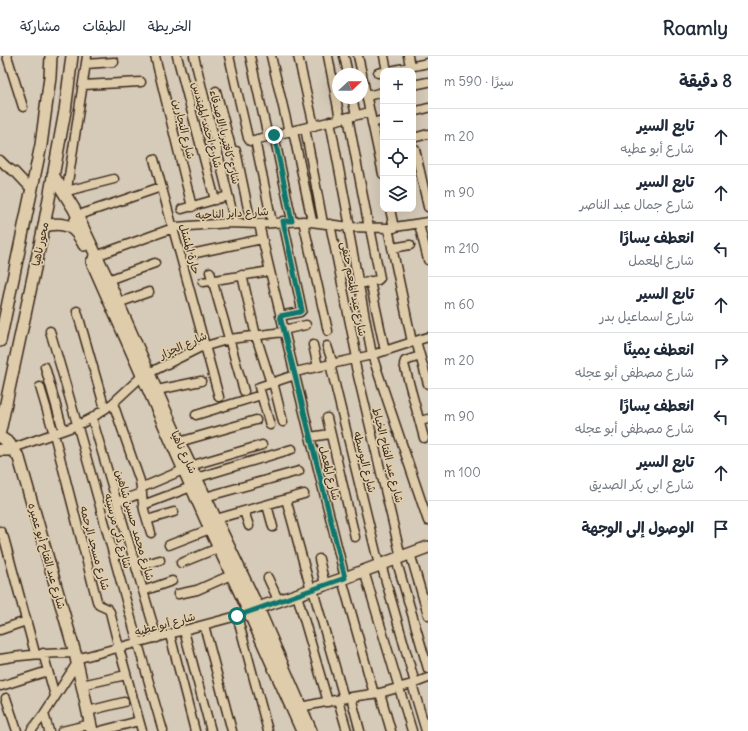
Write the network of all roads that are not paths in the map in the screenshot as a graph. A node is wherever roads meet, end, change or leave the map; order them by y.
1 (7, 56) edge
2 (51, 56) edge
3 (72, 56) edge
4 (154, 56) edge
5 (177, 56) edge
6 (194, 56) edge
7 (229, 56) edge
8 (250, 56) edge
9 (271, 56) edge
10 (298, 56) edge
11 (328, 56) edge
12 (344, 56) edge
13 (358, 56) edge
14 (384, 56) edge
15 (408, 56) edge
16 (427, 56) edge
17 (86, 60) edge
18 (114, 62) dead end
19 (428, 62) edge
20 (410, 66) junction
21 (347, 68) edge
22 (361, 68) edge
23 (387, 68) edge
24 (401, 68) edge
25 (141, 82) dead end
26 (428, 82) edge
27 (416, 84) edge
28 (83, 85) junction
29 (216, 91) dead end
30 (380, 93) edge
31 (368, 96) edge
32 (351, 104) edge
33 (368, 104) edge
34 (23, 107) dead end
35 (428, 108) edge
36 (416, 111) edge
37 (370, 112) junction
38 (348, 117) junction
39 (380, 121) edge
40 (330, 122) junction
41 (372, 123) junction
42 (314, 126) junction
43 (305, 128) junction
44 (291, 131) junction
45 (428, 134) edge
46 (271, 136) junction
47 (416, 137) edge
48 (253, 141) junction
49 (416, 153) edge
50 (154, 159) dead end
51 (0, 160) edge
52 (380, 160) edge
53 (53, 175) junction
54 (114, 179) dead end
55 (161, 187) junction
56 (32, 190) junction
57 (67, 194) junction
58 (228, 196) junction
59 (215, 200) junction
60 (192, 207) junction
61 (428, 207) edge
62 (182, 209) dead end
63 (390, 212) edge
64 (77, 216) junction
65 (283, 221) junction
66 (292, 221) junction
67 (303, 221) junction
68 (312, 221) junction
69 (272, 222) junction
70 (235, 223) junction
71 (327, 223) junction
72 (424, 223) edge
73 (255, 224) junction
74 (44, 226) junction
75 (70, 227) junction
76 (349, 227) junction
77 (173, 228) junction
78 (369, 228) junction
79 (391, 228) junction
80 (262, 239) junction
81 (410, 245) dead end
82 (392, 248) junction
83 (196, 253) dead end
84 (93, 257) junction
85 (428, 260) edge
86 (155, 263) dead end
87 (270, 271) junction
88 (212, 276) junction
89 (242, 276) junction
90 (108, 280) junction
91 (370, 281) junction
92 (203, 282) dead end
93 (358, 284) junction
94 (149, 292) dead end
95 (118, 303) junction
96 (77, 311) dead end
97 (280, 316) junction
98 (306, 325) dead end
99 (50, 331) dead end
100 (283, 331) junction
101 (328, 331) dead end
102 (256, 336) junction
103 (428, 337) edge
104 (230, 339) junction
105 (0, 341) edge
106 (414, 341) junction
107 (313, 345) dead end
108 (204, 346) junction
109 (327, 346) dead end
110 (385, 351) junction
111 (372, 355) junction
112 (420, 356) junction
113 (355, 359) junction
114 (331, 364) junction
115 (45, 367) dead end
116 (318, 367) junction
117 (295, 374) junction
118 (145, 375) junction
119 (201, 381) dead end
120 (272, 382) junction
121 (428, 384) edge
122 (40, 387) dead end
123 (157, 390) junction
124 (244, 391) dead end
125 (261, 395) junction
126 (219, 397) dead end
127 (112, 403) junction
128 (106, 408) junction
129 (196, 415) dead end
130 (92, 418) junction
131 (327, 418) dead end
132 (256, 420) dead end
133 (424, 420) edge
134 (284, 422) dead end
135 (78, 425) junction
136 (270, 425) dead end
137 (63, 430) junction
138 (0, 431) edge
139 (54, 434) junction
140 (330, 434) junction
141 (0, 437) edge
142 (310, 437) junction
143 (424, 438) dead end
144 (179, 442) junction
145 (262, 445) dead end
146 (292, 449) dead end
147 (0, 450) edge
148 (14, 450) junction
149 (187, 468) junction
150 (299, 470) dead end
151 (194, 483) junction
152 (142, 490) junction
153 (304, 494) dead end
154 (205, 497) junction
155 (286, 499) junction
156 (116, 502) junction
157 (143, 505) junction
158 (267, 505) junction
159 (244, 511) junction
160 (174, 512) dead end
161 (216, 519) junction
162 (147, 520) junction
163 (428, 521) edge
164 (249, 526) dead end
165 (273, 526) dead end
166 (210, 529) junction
167 (0, 530) edge
168 (151, 533) dead end
169 (356, 537) dead end
170 (169, 545) dead end
171 (218, 548) junction
172 (428, 548) edge
173 (403, 556) junction
174 (319, 559) dead end
175 (160, 560) dead end
176 (181, 563) dead end
177 (380, 565) junction
178 (136, 568) junction
179 (364, 571) junction
180 (230, 575) junction
181 (268, 578) dead end
182 (343, 579) junction
183 (172, 581) dead end
184 (325, 585) junction
185 (312, 590) junction
186 (143, 591) junction
187 (178, 594) dead end
188 (297, 595) junction
189 (279, 602) junction
190 (254, 610) junction
191 (428, 615) edge
192 (237, 616) junction
193 (26, 621) junction
194 (204, 625) junction
195 (0, 630) edge
196 (184, 631) junction
197 (170, 634) junction
198 (157, 638) junction
199 (137, 643) junction
200 (118, 648) junction
201 (39, 653) junction
202 (76, 658) junction
203 (0, 659) edge
204 (428, 669) edge
205 (48, 672) junction
206 (126, 675) junction
207 (428, 678) edge
208 (414, 684) junction
209 (82, 685) junction
210 (1, 686) edge
211 (400, 688) junction
212 (377, 693) junction
213 (55, 696) junction
214 (6, 698) dead end
215 (344, 698) junction
216 (124, 702) dead end
217 (328, 702) junction
218 (300, 707) junction
219 (88, 711) junction
220 (44, 714) junction
221 (139, 721) junction
222 (91, 728) edge
223 (17, 731) edge
224 (31, 731) edge
225 (49, 731) edge
226 (62, 731) edge
227 (100, 731) edge
228 (142, 731) edge
229 (163, 731) edge
230 (195, 731) edge
231 (211, 731) edge
232 (232, 731) edge
233 (268, 731) edge
234 (302, 731) edge
235 (311, 731) edge
236 (347, 731) edge
237 (360, 731) edge
238 (390, 731) edge
239 (412, 731) edge
240 (426, 731) edge

1 - 34 street
2 - 56 main road, محور ناهيا
3 - 53 main road, محور ناهيا
4 - 60 street, شارع النجارين
5 - 59 street, شارع احمد المهندس
6 - 58 street, شارع كافتيريا الاصدقاء
7 - 48 street
8 - 46 street
9 - 44 street
10 - 42 street
11 - 38 street
12 - 21 street
13 - 22 street
14 - 23 street
15 - 20 street
16 - 19 street
17 - 18 street
17 - 28 street
19 - 20 street
20 - 24 street
25 - 28 street
26 - 27 street
28 - 57 street
29 - 73 street, شارع المعمل
30 - 31 street
32 - 38 street
33 - 37 street
35 - 36 street
37 - 38 street
37 - 41 street
38 - 40 street
38 - 78 street
39 - 41 street
40 - 42 street
40 - 76 street
41 - 52 street
42 - 43 street
43 - 44 street
43 - 71 street, شارع عبد المنعم حنفى
44 - 46 street
44 - 68 street
45 - 47 street
46 - 48 street
46 - 66 street
48 - 69 street
49 - 61 street
50 - 55 street, حارة المشتل
51 - 56 street
53 - 57 main road, شارع ناهيا
53 - 74 main road, محور ناهيا
54 - 57 street
55 - 64 street
55 - 77 street, حارة المشتل
56 - 105 main road, محور ناهيا
57 - 64 main road, شارع ناهيا
58 - 59 street
58 - 70 street, شارع كافتيريا الاصدقاء
59 - 60 street
60 - 62 street
63 - 79 street
64 - 75 street
64 - 84 main road, شارع ناهيا
65 - 66 street, شارع داير الناحيه
65 - 69 street, شارع داير الناحيه
65 - 97 street
66 - 67 street, شارع داير الناحيه
67 - 68 street, شارع داير الناحيه
67 - 101 street
68 - 71 street, شارع داير الناحيه
69 - 73 street, شارع داير الناحيه
70 - 73 street, شارع داير الناحيه
70 - 77 street, شارع داير الناحيه
71 - 76 street, شارع داير الناحيه
71 - 113 street, شارع عبد المنعم حنفى
72 - 79 street, شارع داير الناحيه
72 - 85 street
73 - 80 street, شارع المعمل
74 - 75 main road
74 - 138 main road, محور ناهيا
75 - 84 main road, شارع ناهيا
76 - 78 street, شارع داير الناحيه
76 - 93 street
77 - 84 street, شارع داير الناحيه
77 - 108 street, حارة المشتل
78 - 79 street, شارع داير الناحيه
78 - 91 street
79 - 82 street
80 - 83 street
80 - 87 street, شارع المعمل
81 - 82 street
82 - 106 street
84 - 90 main road, شارع ناهيا
84 - 118 main road, شارع ناهيا
86 - 90 street
87 - 89 street
87 - 97 street, شارع المعمل
88 - 89 street
88 - 92 street
88 - 104 street
89 - 102 street
90 - 95 main road, شارع ناهيا
91 - 93 street
91 - 110 street
93 - 111 street
94 - 95 street
95 - 118 main road, شارع ناهيا
96 - 128 street
97 - 100 street, شارع المعمل
98 - 100 street, شارع الجزار
99 - 135 street, شارع ذكى مرسينه
100 - 102 street, شارع الجزار
100 - 117 street, شارع المعمل
102 - 104 street, شارع الجزار
102 - 120 street
103 - 106 street
104 - 108 street, شارع الجزار
104 - 124 street
106 - 110 street
106 - 112 street
107 - 116 street
108 - 118 street, شارع الجزار
108 - 126 street, حارة المشتل
109 - 114 street, شارع البوسطه
110 - 111 street
111 - 113 street
111 - 163 street
112 - 121 street
112 - 133 street
113 - 114 street
113 - 173 street, شارع عبد الفتاح الخياط
114 - 116 street
114 - 177 street, شارع البوسطه
115 - 137 street
116 - 117 street
117 - 120 street
117 - 142 street, شارع المعمل
118 - 123 main road, شارع ناهيا
118 - 127 street, شارع الجزار
118 - 149 main road, شارع ناهيا
119 - 123 street
120 - 125 street
120 - 134 street
122 - 139 street, شارع مسجد الرحمه
123 - 144 main road, شارع ناهيا
125 - 129 street
125 - 136 street
127 - 128 street, شارع الجزار
127 - 152 street
128 - 130 street, شارع الجزار
130 - 135 street, شارع الجزار
130 - 156 street, شارع محمد حسين شاهين
131 - 140 street
132 - 144 street
133 - 143 street
135 - 137 street, شارع الجزار
135 - 199 street, شارع ذكى مرسينه
137 - 139 street, شارع الجزار
139 - 148 street, شارع الجزار
139 - 200 street, شارع مسجد الرحمه
140 - 142 street
140 - 169 street
141 - 148 main road, شارع عبد الفتاح أبو عميره
142 - 182 street, شارع المعمل
144 - 149 main road, شارع ناهيا
145 - 149 street
146 - 151 street
147 - 148 main road
148 - 202 main road, شارع عبد الفتاح أبو عميره
149 - 151 main road, شارع ناهيا
149 - 152 street
150 - 154 street
151 - 154 main road, شارع ناهيا
151 - 157 street
151 - 166 main road, شارع ناهيا
152 - 156 street
152 - 157 street
153 - 155 street
154 - 161 main road, شارع ناهيا
155 - 158 street
155 - 185 street
156 - 178 street, شارع محمد حسين شاهين
157 - 162 street
158 - 159 street
158 - 165 street
159 - 161 street
159 - 164 street
160 - 162 street
161 - 190 main road, شارع ناهيا
162 - 168 street
166 - 170 street
166 - 171 main road, شارع ناهيا
167 - 193 street
171 - 176 street
171 - 180 main road, شارع ناهيا
172 - 173 main road
173 - 177 main road
173 - 191 street
173 - 204 street
174 - 184 street
175 - 178 street
177 - 179 main road
177 - 208 street, شارع البوسطه
178 - 186 street, شارع محمد حسين شاهين
179 - 182 main road
179 - 211 street
180 - 187 street
180 - 190 main road, شارع ناهيا
181 - 189 street
182 - 184 main road
182 - 212 street, شارع المعمل
183 - 186 street
184 - 185 main road
185 - 188 main road
185 - 215 street
186 - 198 street, شارع محمد حسين شاهين
188 - 189 main road
188 - 217 street
189 - 190 main road
190 - 192 street, شارع أبو عطيه
190 - 218 main road, شارع ناهيا
190 - 234 main road, شارع ناهيا
192 - 194 street, شارع أبو عطيه
192 - 233 street
193 - 195 street
193 - 201 street
194 - 196 street, شارع أبو عطيه
194 - 232 street
196 - 197 street, شارع أبو عطيه
196 - 231 street
197 - 198 street, شارع أبو عطيه
197 - 230 street
198 - 199 street, شارع أبو عطيه
199 - 200 street, شارع أبو عطيه
199 - 229 street, شارع ذكى مرسينه
200 - 202 street, شارع أبو عطيه
200 - 206 street, شارع مسجد الرحمه
201 - 202 street, شارع أبو عطيه
201 - 203 street, شارع أبو عطيه
201 - 205 street
202 - 209 main road, شارع عبد الفتاح أبو عميره
202 - 213 street
205 - 210 street
205 - 213 street
206 - 209 street
206 - 221 street, شارع مسجد الرحمه
207 - 208 street
208 - 211 street
208 - 240 street, شارع البوسطه
209 - 219 main road, شارع عبد الفتاح أبو عميره
211 - 212 street
211 - 239 street
212 - 215 street
212 - 238 street, شارع المعمل
213 - 220 street
214 - 223 street
215 - 217 street
215 - 236 street
215 - 237 street
216 - 219 street
217 - 218 street
218 - 235 main road, شارع ناهيا
219 - 222 main road, شارع عبد الفتاح أبو عميره
220 - 224 street
220 - 225 street
221 - 227 street
221 - 228 street, شارع مسجد الرحمه
222 - 226 street

